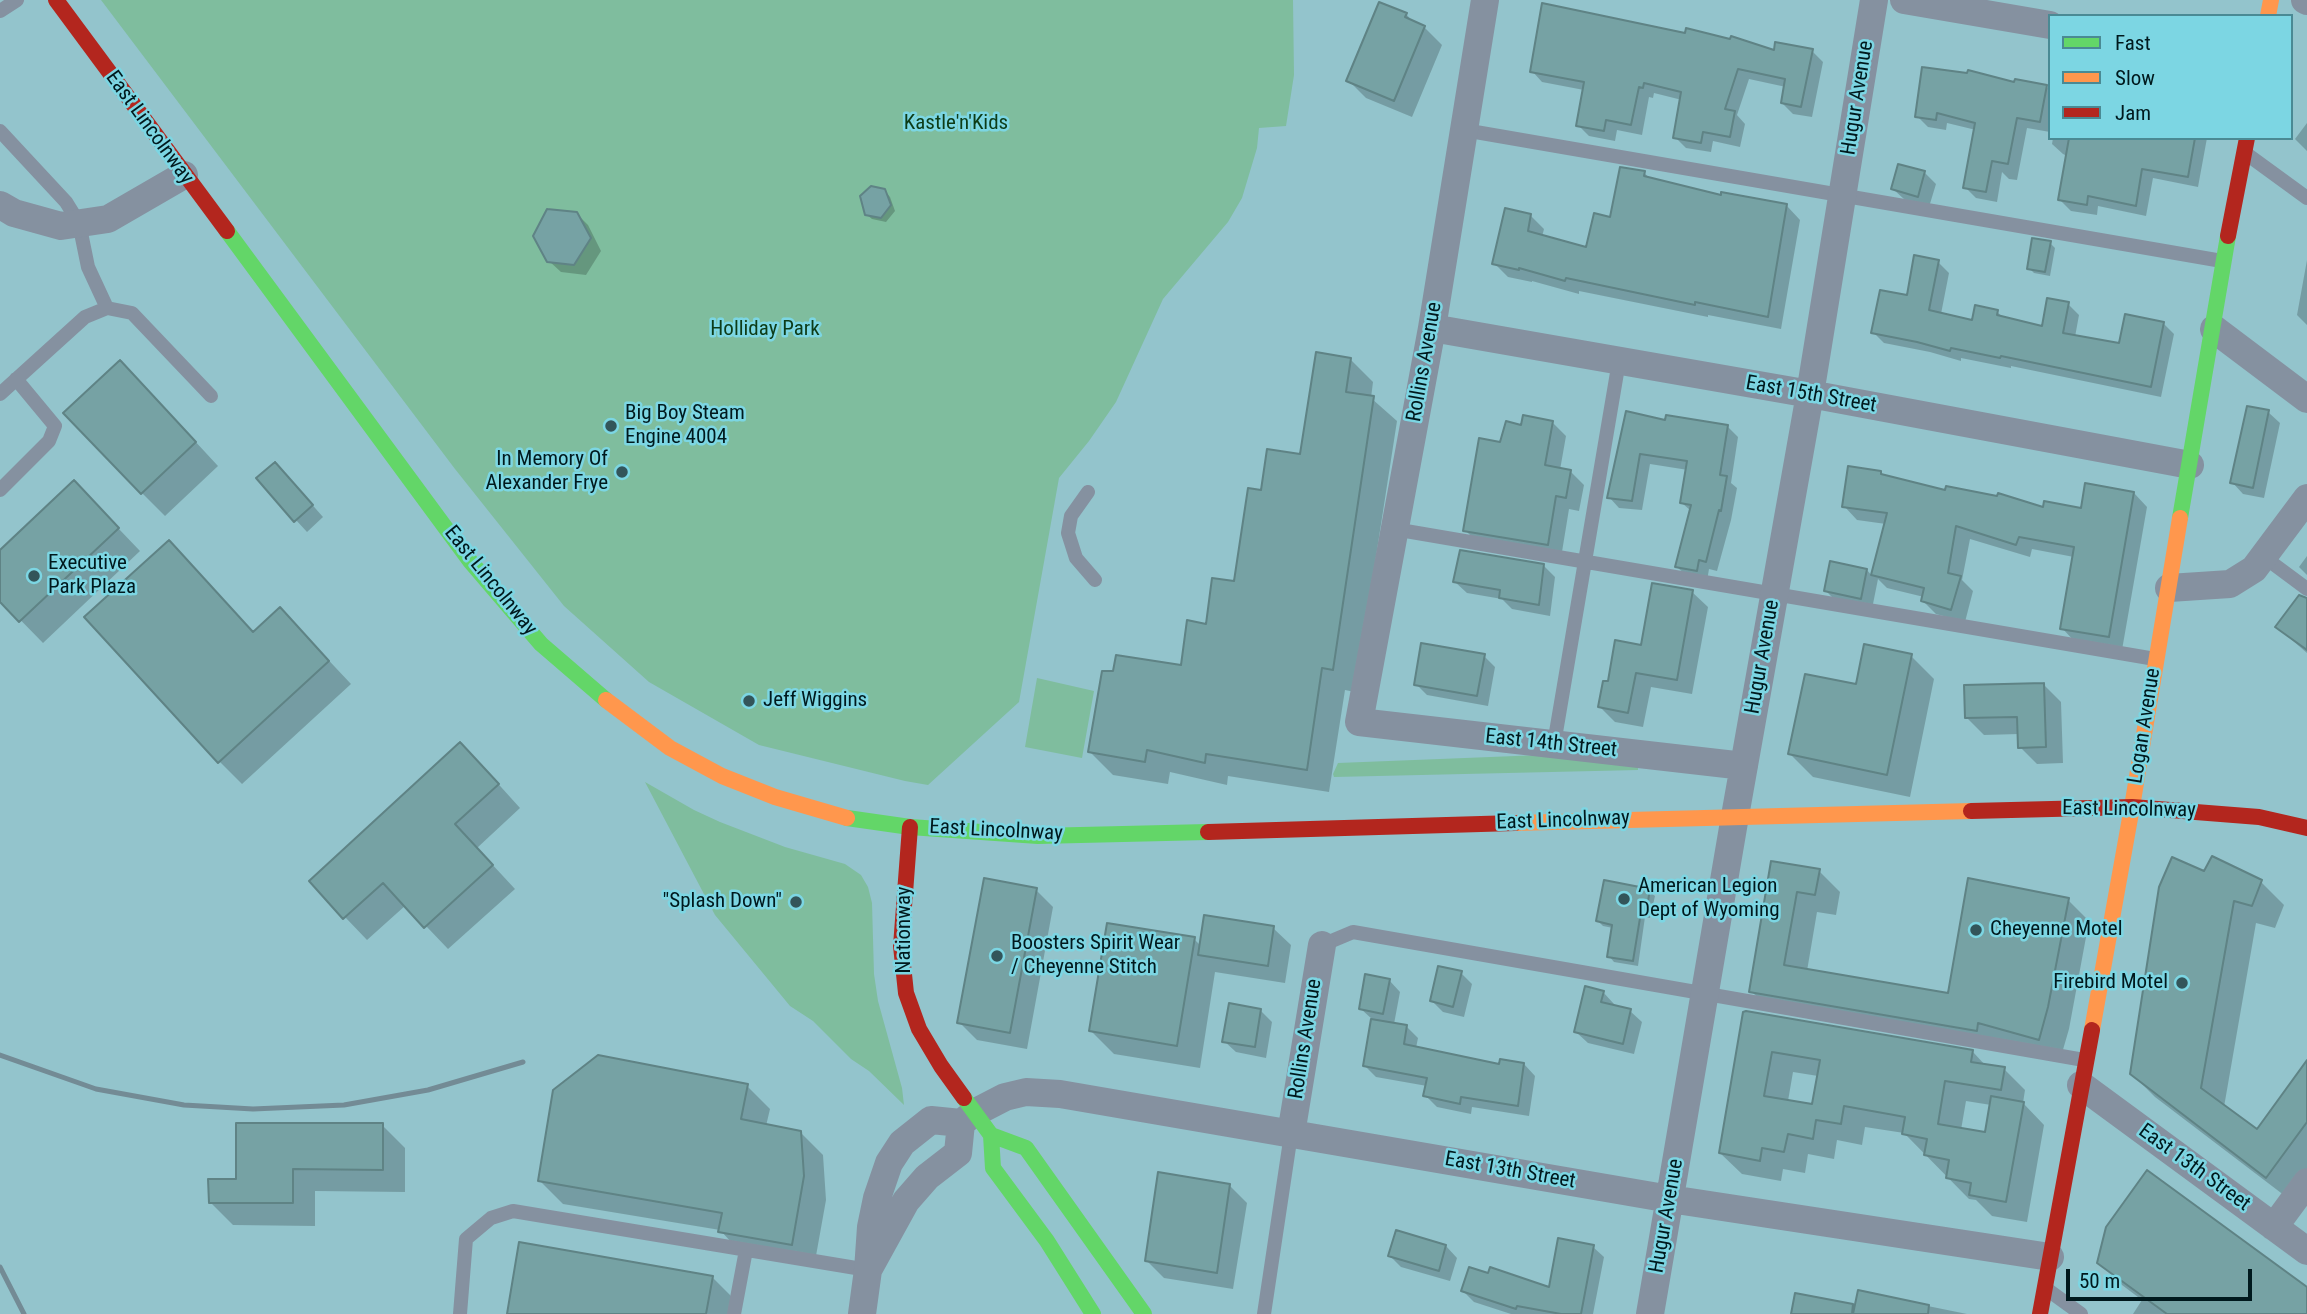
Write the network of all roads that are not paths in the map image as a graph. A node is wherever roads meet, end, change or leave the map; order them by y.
1 (17, 0) edge
2 (56, 0) edge
3 (1485, 0) edge
4 (1874, 0) edge
5 (1904, 0) edge
6 (0, 12) edge
7 (2048, 26) edge
8 (1464, 130) junction
9 (0, 131) edge
10 (2246, 145) edge
11 (184, 176) junction
12 (1842, 196) junction
13 (2307, 198) edge
14 (0, 205) edge
15 (79, 223) junction
16 (2223, 262) junction
17 (107, 308) junction
18 (1432, 328) junction
19 (2214, 329) junction
20 (1619, 361) junction
21 (16, 379) junction
22 (0, 394) edge
23 (1810, 394) junction
24 (211, 396) dead end
25 (2307, 399) edge
26 (2190, 465) junction
27 (0, 490) edge
28 (1088, 492) dead end
29 (2307, 498) edge
30 (1394, 529) junction
31 (2264, 557) junction
32 (1587, 562) junction
33 (1095, 580) dead end
34 (2169, 588) junction
35 (2307, 589) edge
36 (1774, 594) junction
37 (2156, 659) junction
38 (1359, 722) joint
39 (1554, 744) junction
40 (1744, 766) junction
41 (2132, 807) junction
42 (1735, 816) junction
43 (910, 827) junction
44 (2307, 828) edge
45 (1322, 944) joint
46 (1705, 993) junction
47 (2084, 1073) junction
48 (976, 1123) junction
49 (1291, 1134) junction
50 (2307, 1182) edge
51 (1670, 1199) junction
52 (2274, 1227) junction
53 (746, 1250) junction
54 (2307, 1251) edge
55 (2050, 1257) junction
56 (868, 1270) junction
57 (2045, 1287) junction
58 (460, 1314) edge
59 (734, 1314) edge
60 (862, 1314) edge
61 (1093, 1314) edge
62 (1144, 1314) edge
63 (1264, 1314) edge
64 (1650, 1314) edge
65 (2040, 1314) edge
66 (2081, 1314) edge

1 - 6 lane
2 - 11 main road, East Lincolnway
3 - 8 street, Rollins Avenue
4 - 12 street, Hugur Avenue
5 - 7 street
8 - 12 lane
8 - 18 street, Rollins Avenue
9 - 15 lane
10 - 13 lane
10 - 16 main road, Logan Avenue
11 - 15 street
11 - 43 main road, East Lincolnway
12 - 16 lane
12 - 23 street, Hugur Avenue
14 - 15 street
15 - 17 lane
16 - 19 main road, Logan Avenue
17 - 21 lane
17 - 24 lane
18 - 20 street, East 15th Street
18 - 30 street, Rollins Avenue
19 - 25 street
19 - 26 main road, Logan Avenue
20 - 23 street, East 15th Street
20 - 32 lane
21 - 22 lane
21 - 27 lane
23 - 26 street, East 15th Street
23 - 36 street, Hugur Avenue
26 - 34 main road, Logan Avenue
28 - 33 lane
29 - 31 street
30 - 32 lane
30 - 38 street, Rollins Avenue
31 - 34 street
31 - 35 lane
32 - 36 lane
32 - 39 lane
34 - 37 main road, Logan Avenue
36 - 37 lane
36 - 40 street, Hugur Avenue
37 - 41 main road, Logan Avenue
38 - 39 street, East 14th Street
39 - 40 street, East 14th Street
40 - 42 street, Hugur Avenue
41 - 42 main road, East Lincolnway
41 - 44 main road, East Lincolnway
41 - 47 main road, Logan Avenue
42 - 43 main road, East Lincolnway
42 - 46 street, Hugur Avenue
43 - 48 main road, Nationway
45 - 46 lane
45 - 49 street, Rollins Avenue
46 - 47 lane
46 - 51 street, Hugur Avenue
47 - 52 street, East 13th Street
47 - 55 main road, Logan Avenue
48 - 49 street, East 13th Street
48 - 56 street
48 - 56 street
48 - 61 main road, Nationway
48 - 62 main road
49 - 51 street, East 13th Street
49 - 63 lane
50 - 52 street
51 - 55 street, East 13th Street
51 - 64 street, Hugur Avenue
52 - 54 street, East 13th Street
53 - 56 lane
53 - 58 lane
53 - 59 lane
55 - 57 main road, Logan Avenue
56 - 60 street
57 - 65 main road, Logan Avenue
57 - 66 lane

